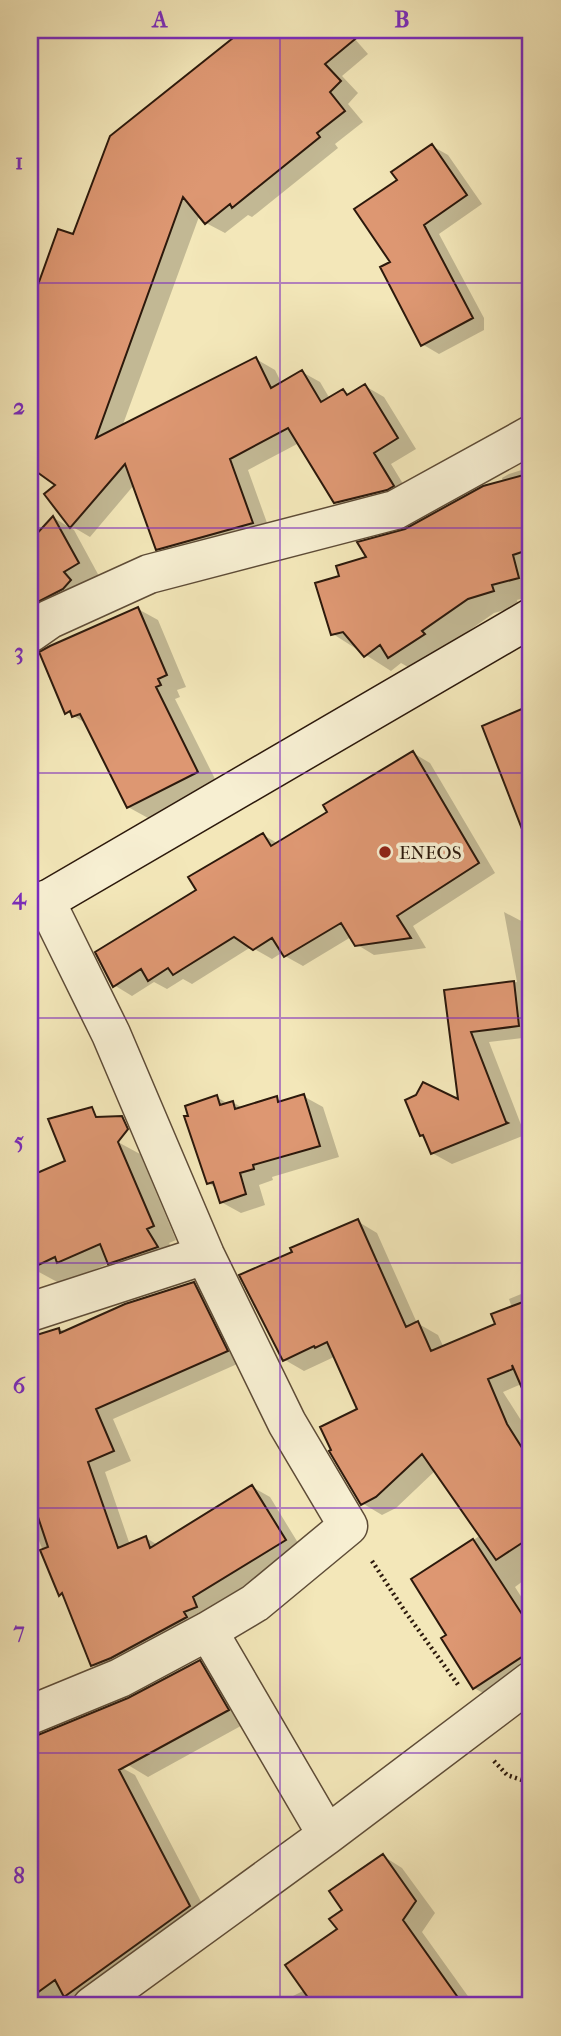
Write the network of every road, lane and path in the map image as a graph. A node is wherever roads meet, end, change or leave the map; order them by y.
1 (531, 435) edge
2 (531, 618) edge
3 (30, 632) edge
4 (37, 905) edge
5 (205, 1255) junction
6 (30, 1312) edge
7 (348, 1526) junction
8 (208, 1631) junction
9 (531, 1681) edge
10 (30, 1715) edge
11 (482, 1718) junction
12 (327, 1835) junction
13 (92, 2006) edge

1 - 3 street
2 - 4 street
4 - 5 street
5 - 6 street
5 - 7 street
7 - 8 street
7 - 11 path
8 - 10 street
8 - 12 street
9 - 11 street
11 - 12 street
12 - 13 street

